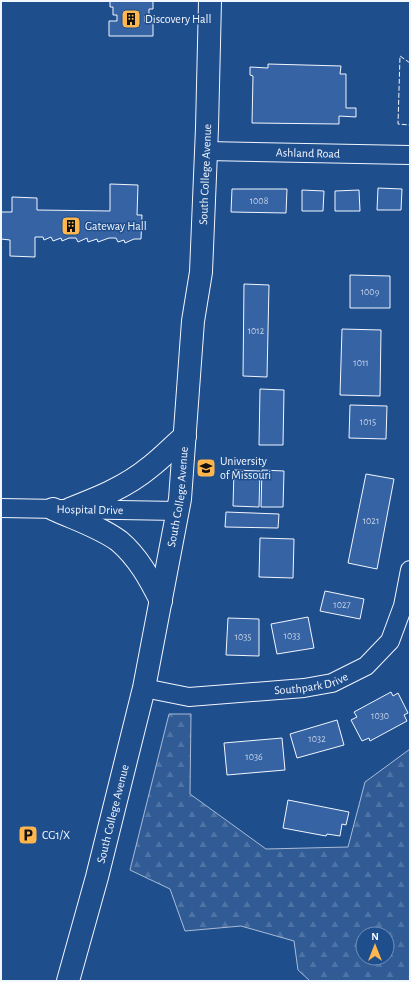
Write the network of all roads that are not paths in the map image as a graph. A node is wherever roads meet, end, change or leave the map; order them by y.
1 (210, 1) edge
2 (206, 151) junction
3 (410, 154) edge
4 (185, 436) junction
5 (1, 508) edge
6 (61, 509) junction
7 (178, 510) junction
8 (410, 570) edge
9 (161, 601) junction
10 (144, 688) junction
11 (68, 981) edge

1 - 2 main road, South College Avenue
2 - 3 street, Ashland Road
2 - 4 main road, South College Avenue
4 - 6 main road
4 - 7 main road, South College Avenue
5 - 6 street, Hospital Drive
6 - 7 street, Hospital Drive
6 - 9 main road
7 - 9 main road, South College Avenue
8 - 10 street, Southpark Drive
9 - 10 main road, South College Avenue
10 - 11 main road, South College Avenue

